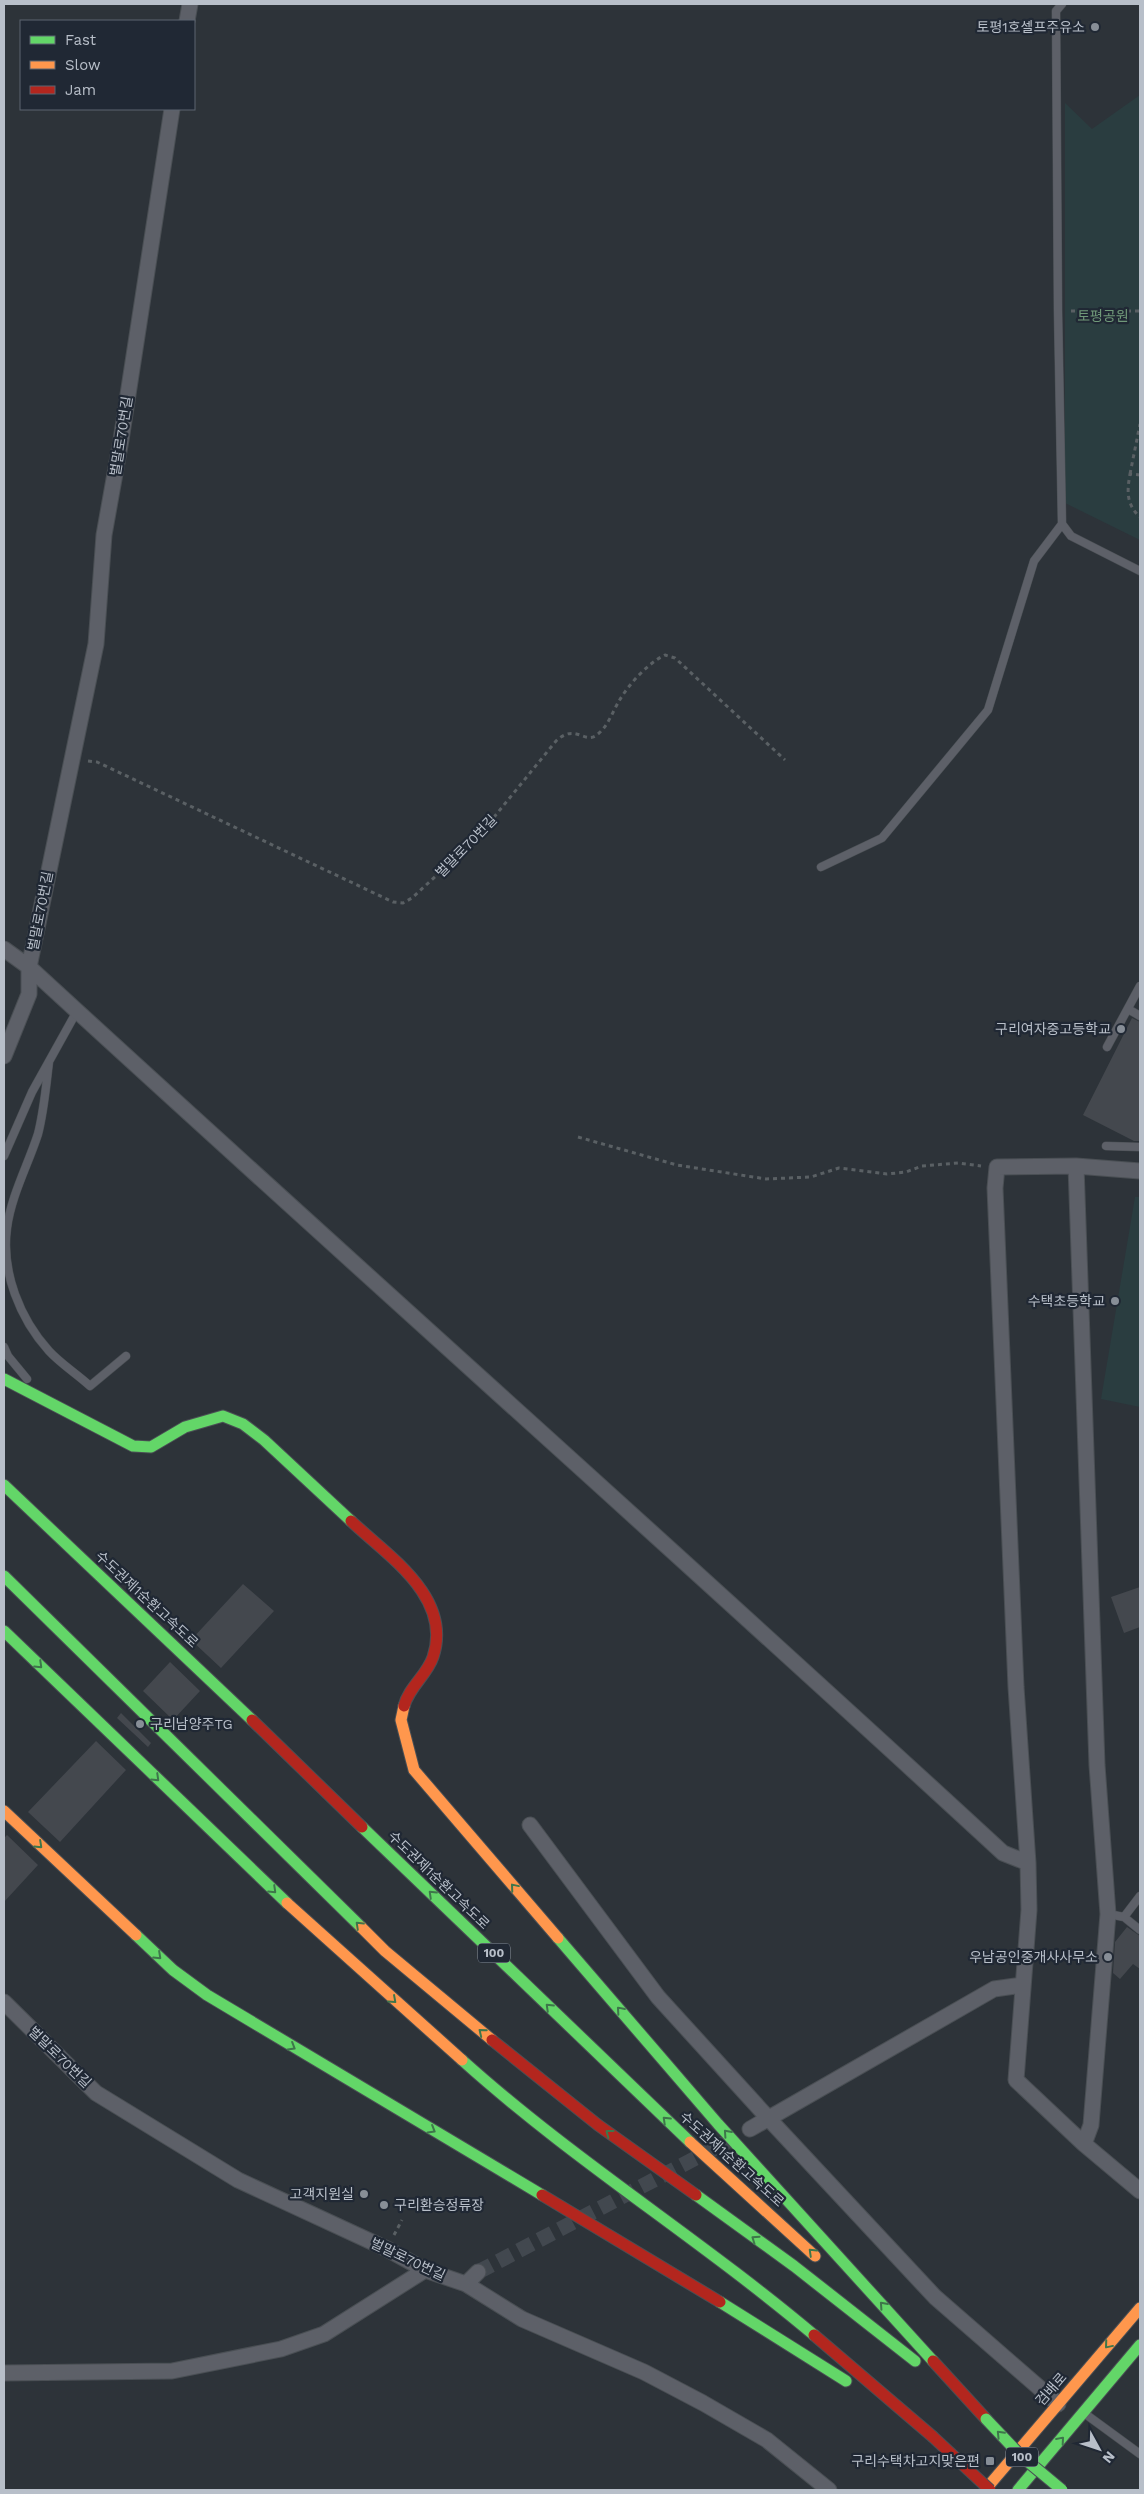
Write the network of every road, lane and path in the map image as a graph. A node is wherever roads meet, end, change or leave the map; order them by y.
1 (186, 4) edge
2 (1062, 4) edge
3 (187, 20) edge
4 (172, 110) edge
5 (1058, 311) junction
6 (1140, 311) edge
7 (1140, 424) edge
8 (1130, 474) junction
9 (1140, 475) edge
10 (1140, 517) edge
11 (1062, 524) junction
12 (1140, 571) edge
13 (785, 760) dead end
14 (70, 762) junction
15 (821, 867) dead end
16 (4, 950) edge
17 (29, 967) junction
18 (1140, 986) edge
19 (1128, 1009) junction
20 (78, 1011) junction
21 (1140, 1016) edge
22 (1108, 1047) dead end
23 (4, 1056) edge
24 (49, 1062) junction
25 (578, 1137) dead end
26 (1106, 1146) dead end
27 (1140, 1147) edge
28 (4, 1156) edge
29 (1076, 1166) junction
30 (997, 1167) junction
31 (1140, 1171) edge
32 (4, 1347) edge
33 (126, 1356) dead end
34 (4, 1379) edge
35 (46, 1402) junction
36 (4, 1485) edge
37 (4, 1576) edge
38 (4, 1631) edge
39 (4, 1811) edge
40 (530, 1825) dead end
41 (1028, 1863) junction
42 (1140, 1896) edge
43 (1108, 1914) junction
44 (1124, 1917) junction
45 (1140, 1930) edge
46 (1023, 1985) junction
47 (4, 2002) edge
48 (769, 2119) junction
49 (750, 2130) tunnel mouth
50 (1084, 2144) junction
51 (1140, 2191) edge
52 (826, 2265) dead end
53 (425, 2270) junction
54 (478, 2272) tunnel mouth
55 (466, 2284) junction
56 (860, 2299) dead end
57 (1140, 2308) edge
58 (1140, 2345) edge
59 (4, 2373) edge
60 (1058, 2404) junction
61 (1084, 2413) junction
62 (986, 2419) junction
63 (932, 2436) junction
64 (1140, 2454) edge
65 (829, 2490) edge
66 (985, 2490) edge
67 (990, 2490) edge
68 (1018, 2490) edge
69 (1062, 2490) edge

1 - 3 street
2 - 5 lane
4 - 14 street, 벌말로70번길
5 - 6 path
5 - 11 lane
7 - 8 path
8 - 9 path
8 - 10 path
11 - 12 lane
11 - 15 lane
13 - 14 path, 벌말로70번길
14 - 17 street, 벌말로70번길
16 - 17 street
17 - 20 street
17 - 23 street, 벌말로70번길
18 - 19 lane
19 - 21 lane
19 - 22 lane
20 - 24 lane
20 - 41 street
24 - 28 lane
24 - 33 lane
25 - 30 path
26 - 27 lane
29 - 30 street
29 - 31 street
29 - 43 street
30 - 41 street
32 - 35 lane
34 - 35 main road
62 -> 35 main road
52 -> 36 main road, 수도권제1순환고속도로 / 100
62 -> 37 main road, 100
38 -> 63 main road
39 -> 63 main road
40 - 48 street
41 - 46 street
42 - 44 lane
43 - 44 lane
43 - 50 street
44 - 45 lane
46 - 48 street
46 - 50 street
47 - 53 street, 벌말로70번길
48 - 49 street
48 - 60 street
50 - 51 street
53 - 55 street, 벌말로70번길
53 - 59 street
54 - 55 street
55 - 65 street, 벌말로70번길
56 - 62 main road, 100
57 -> 60 main road, 검배로
58 - 61 main road
60 - 66 main road, 검배로
61 - 64 lane
68 -> 61 main road
69 -> 62 main road, 100, bridge
63 - 67 main road, bridge

